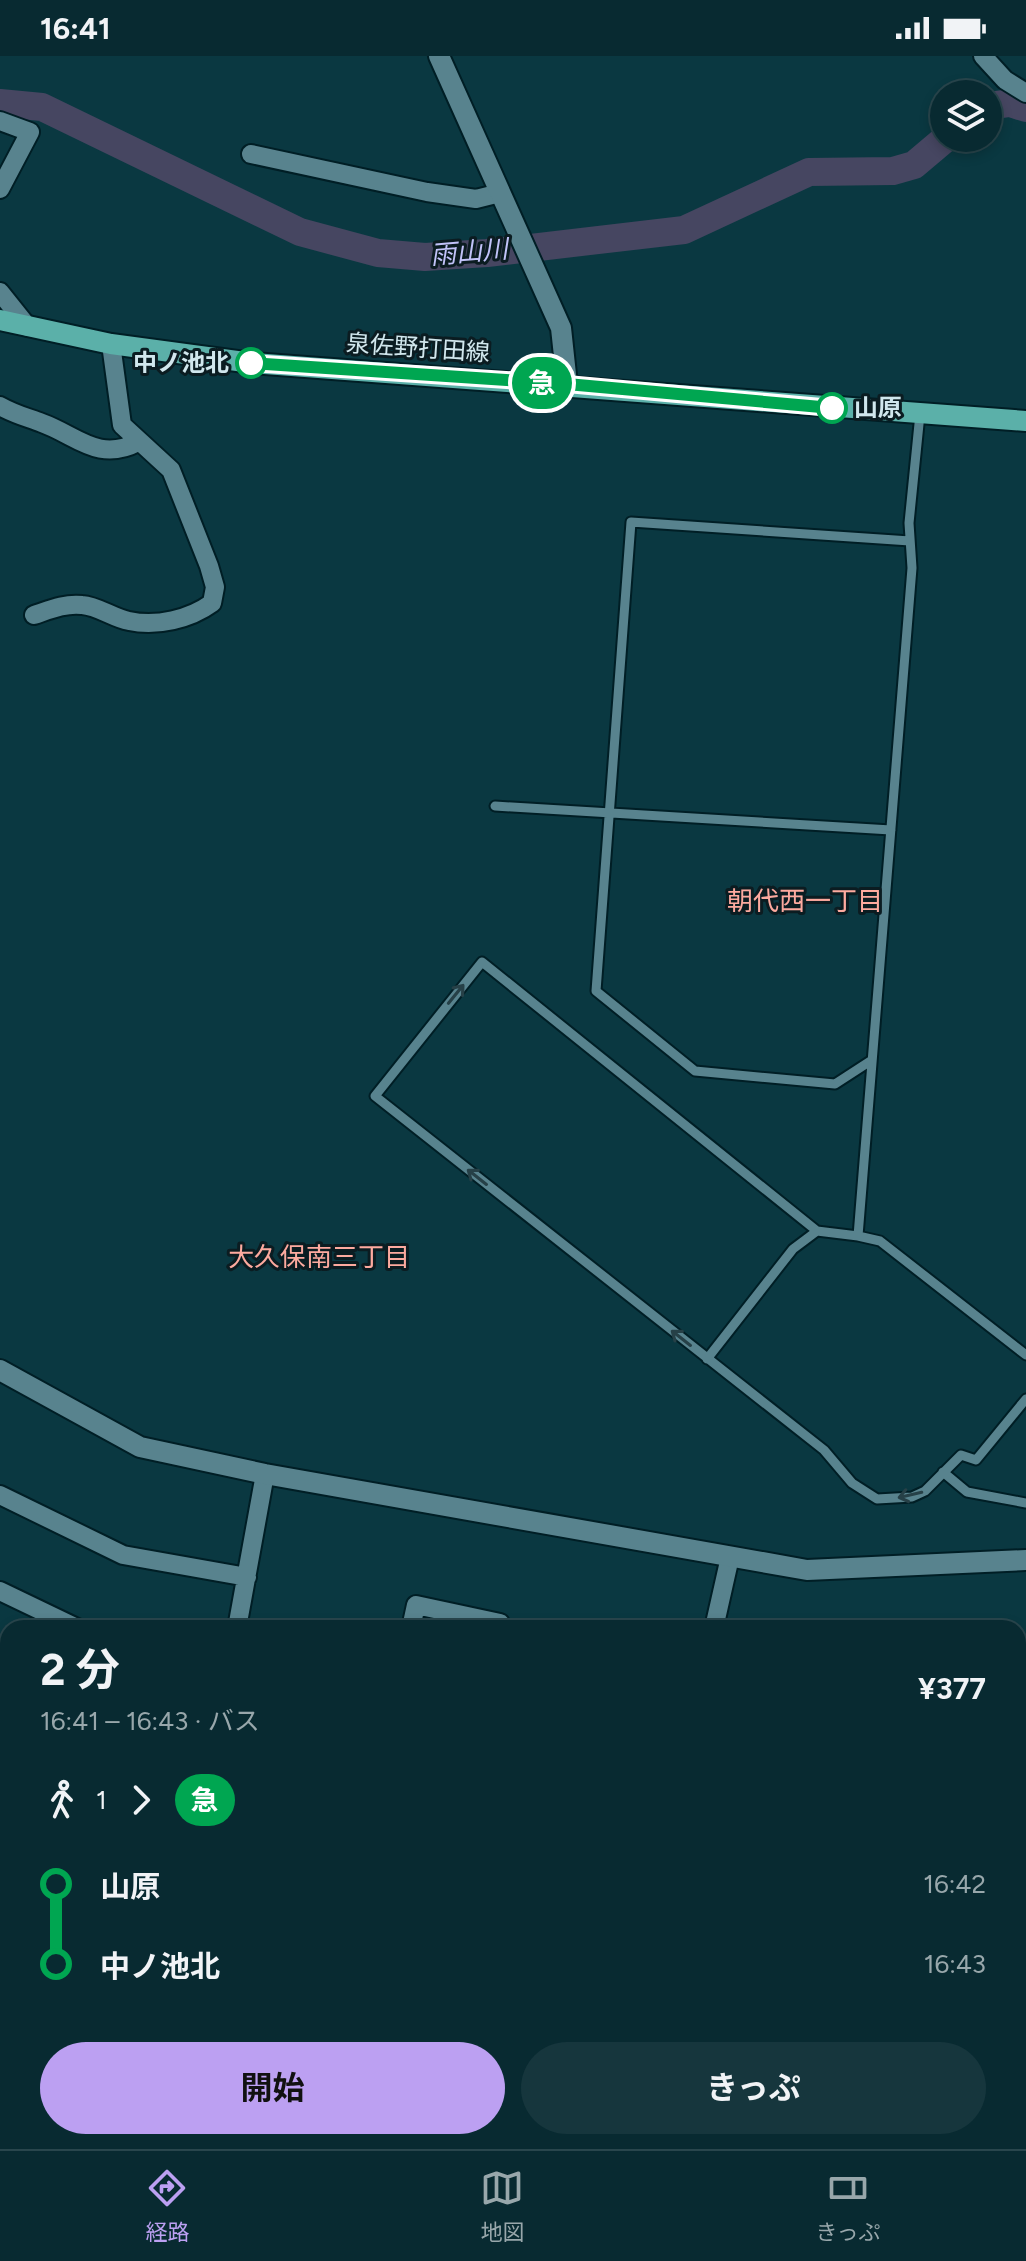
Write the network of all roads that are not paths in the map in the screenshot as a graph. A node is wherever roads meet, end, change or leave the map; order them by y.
1 (439, 56) edge
2 (983, 56) edge
3 (1026, 93) edge
4 (0, 121) edge
5 (251, 154) dead end
6 (0, 189) edge
7 (500, 193) junction
8 (0, 292) edge
9 (0, 320) edge
10 (28, 327) junction
11 (111, 344) junction
12 (567, 384) junction
13 (0, 406) edge
14 (920, 414) junction
15 (1026, 421) edge
16 (138, 442) junction
17 (910, 541) junction
18 (34, 615) dead end
19 (495, 806) dead end
20 (608, 812) junction
21 (891, 830) junction
22 (872, 1060) junction
23 (817, 1231) junction
24 (858, 1236) junction
25 (1026, 1355) edge
26 (707, 1359) junction
27 (0, 1370) edge
28 (1026, 1399) edge
29 (943, 1472) junction
30 (265, 1474) junction
31 (0, 1495) edge
32 (1026, 1503) edge
33 (730, 1557) junction
34 (1026, 1560) edge
35 (247, 1577) junction
36 (0, 1591) edge
37 (60, 1620) edge
38 (239, 1620) edge
39 (413, 1620) edge
40 (486, 1620) edge
41 (716, 1620) edge

1 - 7 street
2 - 3 street
4 - 6 street
5 - 7 street
7 - 12 street
8 - 10 street
9 - 10 main road, 泉佐野打田線
10 - 11 main road, 泉佐野打田線
11 - 12 main road, 泉佐野打田線
11 - 16 street
12 - 14 main road, 泉佐野打田線
13 - 16 street
14 - 15 main road, 泉佐野打田線
14 - 17 lane
16 - 18 street
17 - 20 lane
17 - 21 lane
19 - 20 lane
20 - 21 lane
20 - 22 lane
21 - 22 lane
22 - 24 lane
23 - 24 lane
23 - 26 lane
26 -> 23 lane
24 - 25 lane
29 -> 26 lane
27 - 30 street
28 - 29 lane
29 - 32 lane
30 - 33 street
30 - 35 street
31 - 35 street
33 - 34 street
33 - 41 street
35 - 38 street
36 - 37 street
39 - 40 street

